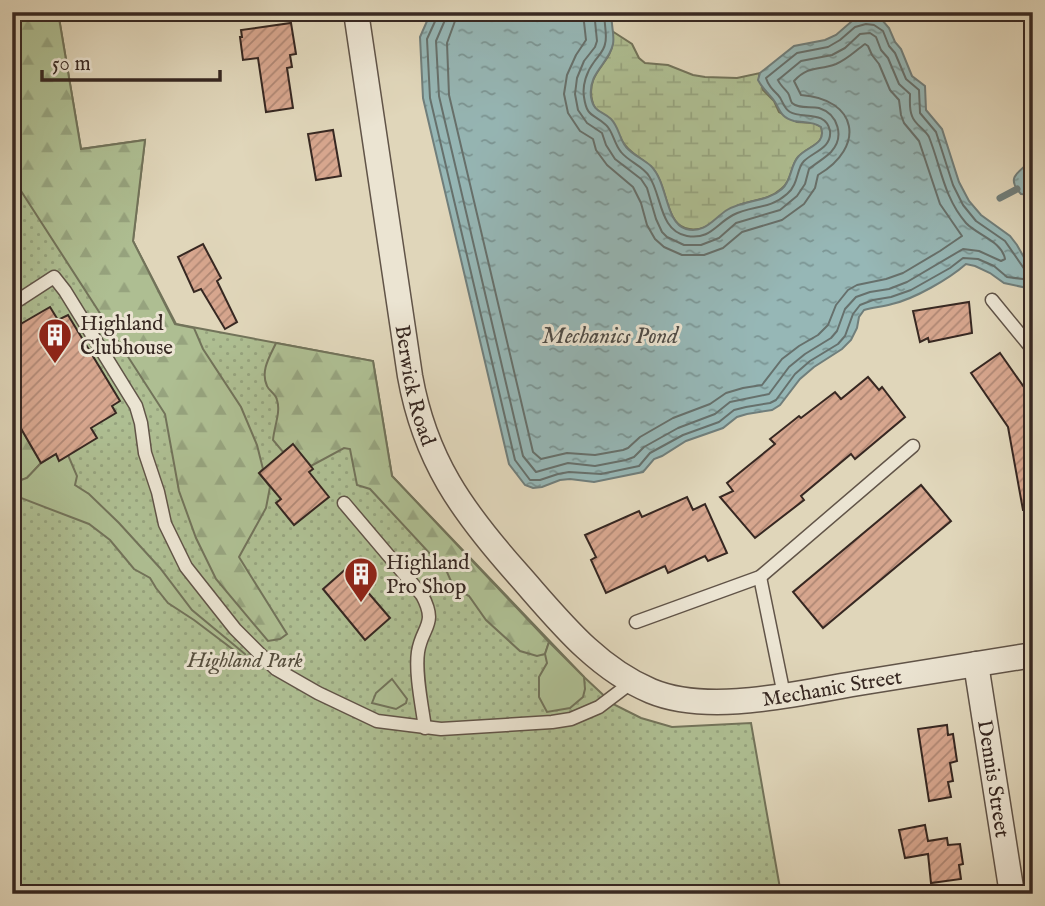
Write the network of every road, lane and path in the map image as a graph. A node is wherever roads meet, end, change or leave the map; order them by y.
1 (356, 12) edge
2 (992, 300) dead end
3 (12, 303) edge
4 (1033, 350) edge
5 (913, 446) dead end
6 (344, 503) dead end
7 (760, 577) junction
8 (636, 622) dead end
9 (1033, 655) edge
10 (976, 664) junction
11 (632, 682) junction
12 (784, 695) junction
13 (425, 728) junction
14 (1012, 894) edge

1 - 11 street, Berwick Road
2 - 4 lane
3 - 13 lane
5 - 7 lane
6 - 13 lane
7 - 8 lane
7 - 12 lane
9 - 10 street, Mechanic Street
10 - 12 street, Mechanic Street
10 - 14 street, Dennis Street
11 - 12 street, Mechanic Street
11 - 13 lane

